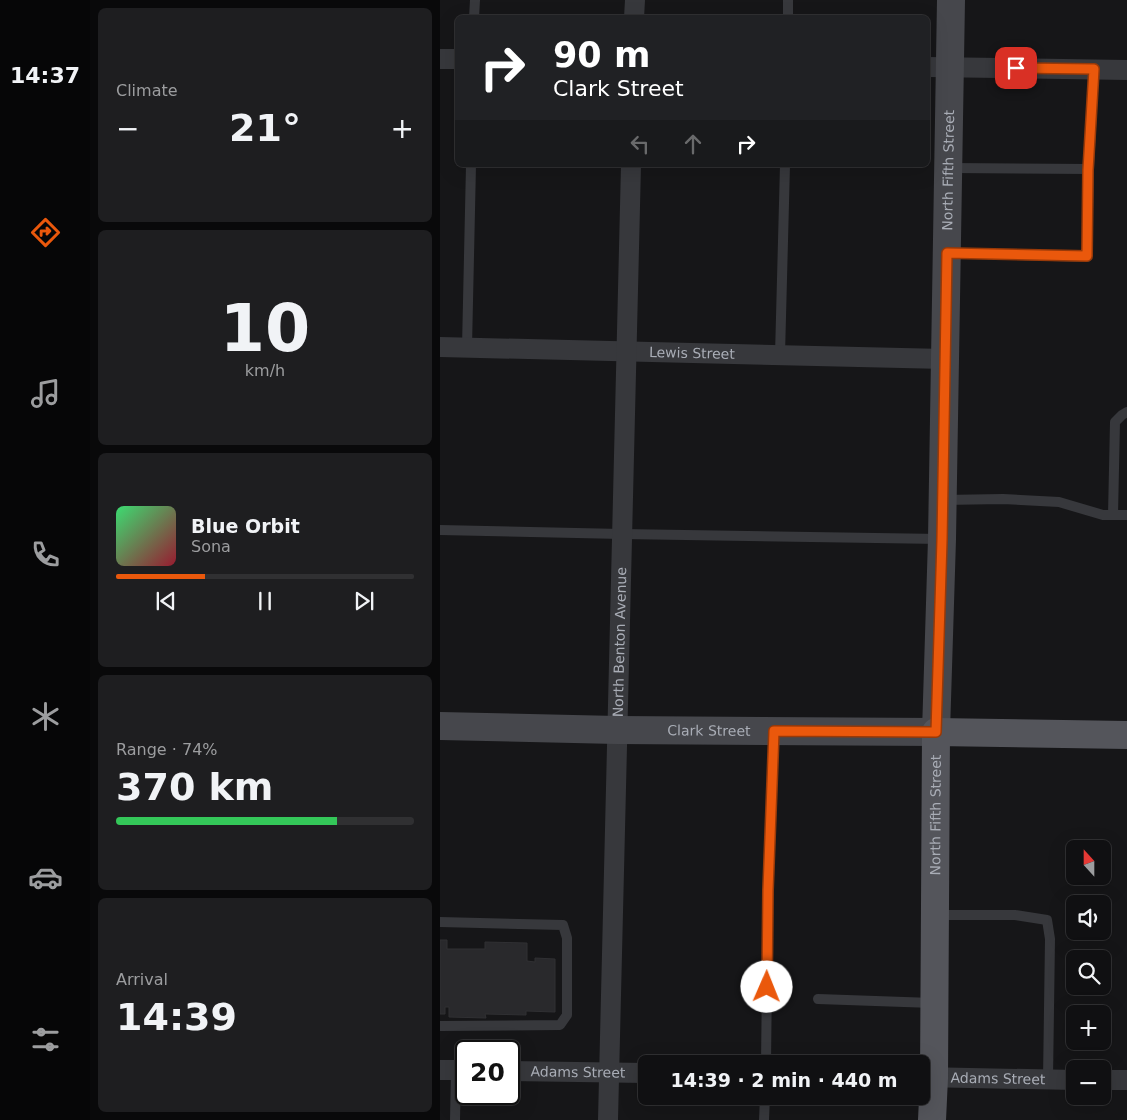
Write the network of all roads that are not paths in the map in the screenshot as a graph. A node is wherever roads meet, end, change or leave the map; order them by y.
1 (475, 0) edge
2 (635, 0) edge
3 (788, 0) edge
4 (951, 0) edge
5 (474, 15) edge
6 (634, 15) edge
7 (788, 15) edge
8 (440, 59) edge
9 (455, 59) edge
10 (939, 67) edge
11 (1094, 69) junction
12 (1127, 70) edge
13 (472, 167) edge
14 (631, 167) edge
15 (785, 167) edge
16 (948, 168) junction
17 (1088, 170) junction
18 (947, 253) junction
19 (440, 347) edge
20 (467, 347) junction
21 (626, 352) junction
22 (780, 356) junction
23 (945, 360) junction
24 (1127, 412) edge
25 (942, 500) junction
26 (1113, 515) junction
27 (1127, 515) edge
28 (440, 530) edge
29 (622, 534) junction
30 (942, 540) junction
31 (440, 726) edge
32 (617, 730) junction
33 (774, 731) junction
34 (936, 732) junction
35 (1127, 735) edge
36 (935, 915) junction
37 (440, 922) edge
38 (818, 999) dead end
39 (934, 1003) junction
40 (440, 1026) edge
41 (766, 1055) edge
42 (930, 1055) edge
43 (454, 1070) edge
44 (520, 1071) edge
45 (609, 1072) junction
46 (638, 1073) edge
47 (930, 1078) edge
48 (1048, 1079) junction
49 (1066, 1080) edge
50 (1111, 1080) edge
51 (1127, 1080) edge
52 (930, 1099) edge
53 (765, 1105) edge
54 (455, 1120) edge
55 (608, 1120) edge
56 (764, 1120) edge
57 (932, 1120) edge

1 - 5 lane
2 - 6 street
3 - 7 lane
4 - 10 main road, North Fifth Street
8 - 9 street
10 - 11 street
10 - 16 main road, North Fifth Street
11 - 12 street
11 - 17 lane
13 - 20 lane
14 - 21 street, North Benton Avenue
15 - 22 lane
16 - 17 lane
16 - 18 main road, North Fifth Street
17 - 18 lane
18 - 23 main road, North Fifth Street
19 - 20 street, Lewis Street
20 - 21 street, Lewis Street
21 - 22 street, Lewis Street
21 - 29 street, North Benton Avenue
22 - 23 street, Lewis Street
23 - 25 main road, North Fifth Street
24 - 26 lane
25 - 26 lane
25 - 30 main road, North Fifth Street
26 - 27 lane
28 - 29 lane
29 - 30 lane
29 - 32 street, North Benton Avenue
30 - 34 main road, North Fifth Street
31 - 32 main road, Clark Street
32 - 33 main road, Clark Street
32 - 45 street, North Benton Avenue
33 - 34 main road, Clark Street
33 - 41 lane
34 - 35 main road, Clark Street
34 - 36 main road, North Fifth Street
36 - 39 main road, North Fifth Street
36 - 48 lane
37 - 40 lane
38 - 39 lane
39 - 42 main road, North Fifth Street
43 - 54 lane
44 - 45 street, Adams Street
45 - 46 street, Adams Street
45 - 55 street, North Benton Avenue
47 - 48 street, Adams Street
48 - 49 street, Adams Street
50 - 51 street
52 - 57 main road, North Fifth Street
53 - 56 lane

